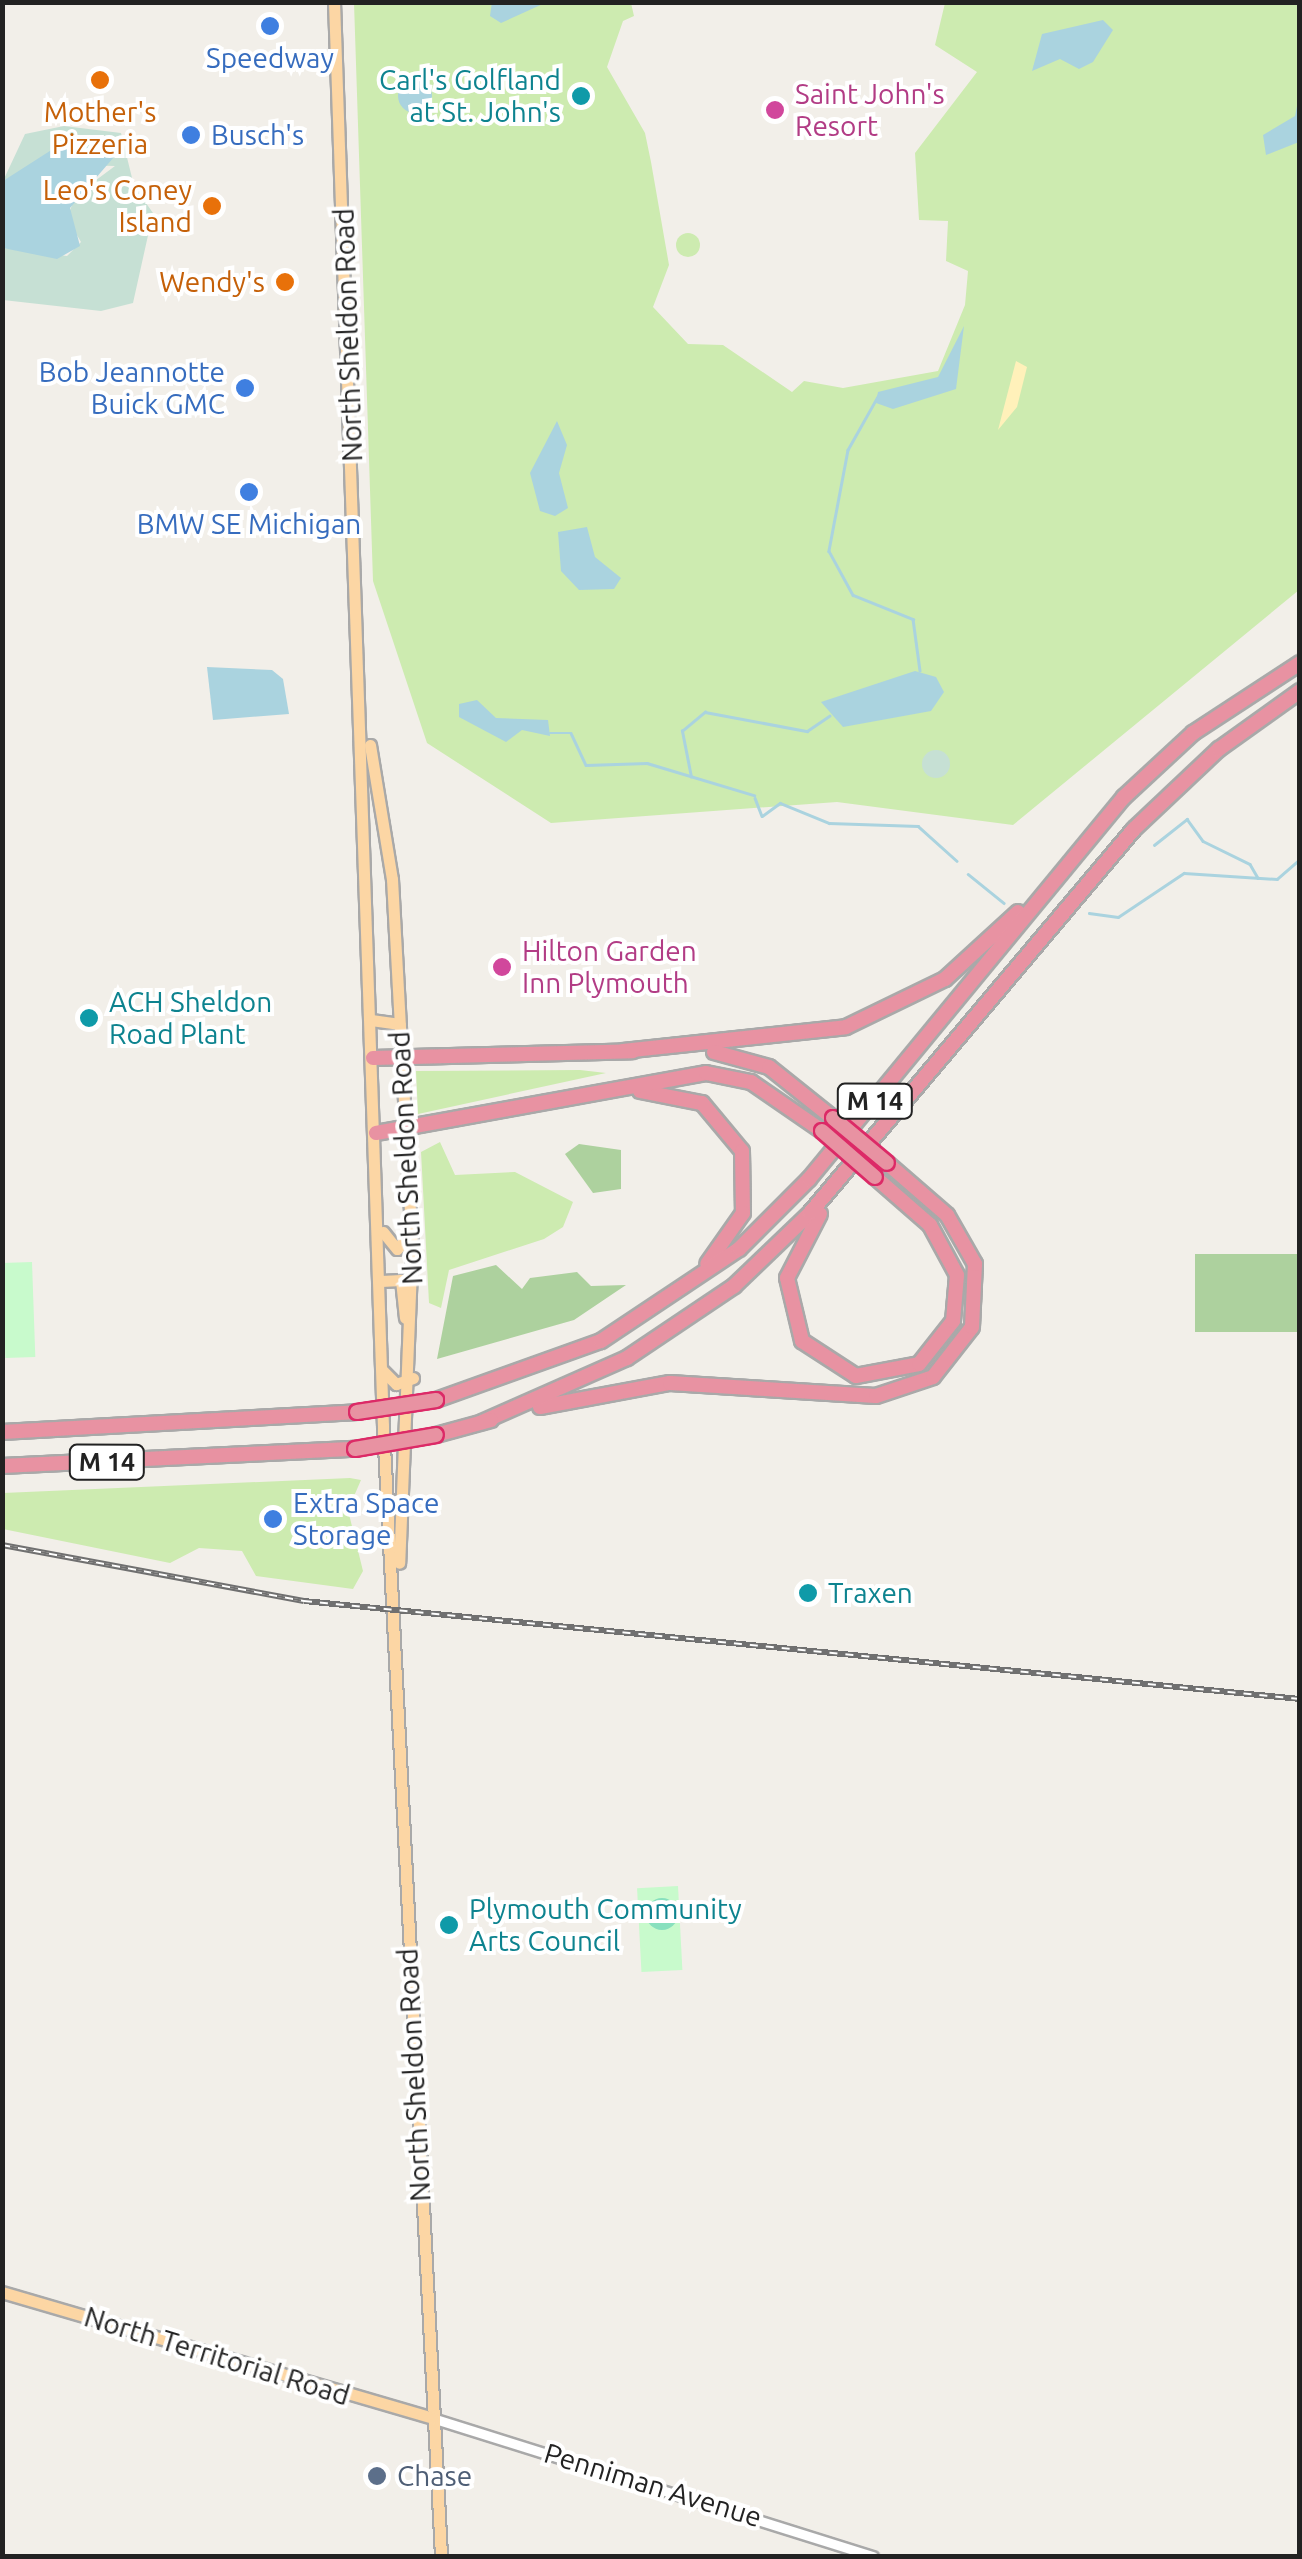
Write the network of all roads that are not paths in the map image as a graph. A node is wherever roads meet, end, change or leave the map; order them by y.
1 (334, 2) edge
2 (1300, 663) edge
3 (1300, 691) edge
4 (365, 726) junction
5 (1071, 859) junction
6 (395, 912) junction
7 (368, 919) junction
8 (371, 1020) junction
9 (400, 1024) junction
10 (624, 1051) junction
11 (402, 1057) junction
12 (373, 1058) junction
13 (565, 1099) junction
14 (884, 1126) junction
15 (406, 1132) junction
16 (376, 1134) junction
17 (412, 1226) junction
18 (381, 1228) junction
19 (381, 1281) junction
20 (650, 1313) junction
21 (412, 1358) junction
22 (382, 1370) junction
23 (412, 1378) junction
24 (482, 1422) junction
25 (2, 1432) edge
26 (2, 1466) edge
27 (396, 1592) junction
28 (2, 2292) edge
29 (432, 2418) junction
30 (441, 2556) edge
31 (874, 2556) edge

1 - 4 main road, North Sheldon Road
2 - 5 highway, M 14
3 - 14 highway, M 14
4 - 6 main road, North Sheldon Road
4 - 7 main road, North Sheldon Road
5 - 10 highway
5 - 20 highway, M 14
6 - 7 main road
6 - 9 main road, North Sheldon Road
7 - 8 main road, North Sheldon Road
8 - 9 main road
8 - 12 main road, North Sheldon Road
9 - 11 main road, North Sheldon Road
10 - 11 highway
10 - 24 highway, bridge
11 - 12 highway
11 - 15 main road, North Sheldon Road
12 - 16 main road, North Sheldon Road
13 - 14 highway, bridge
13 - 15 highway
13 - 20 highway
14 - 24 highway, M 14
15 - 16 highway
15 - 17 main road, North Sheldon Road
16 - 18 main road, North Sheldon Road
17 - 18 main road
17 - 21 main road, North Sheldon Road
18 - 19 main road, North Sheldon Road
19 - 21 main road
19 - 22 main road, North Sheldon Road
20 - 25 highway, M 14, bridge
21 - 23 main road, North Sheldon Road
22 - 23 main road
22 - 27 main road, North Sheldon Road
23 - 27 main road, North Sheldon Road
24 - 26 highway, M 14, bridge
27 - 29 main road, North Sheldon Road
28 - 29 main road, North Territorial Road
29 - 30 main road, North Sheldon Road
29 - 31 street, Penniman Avenue

